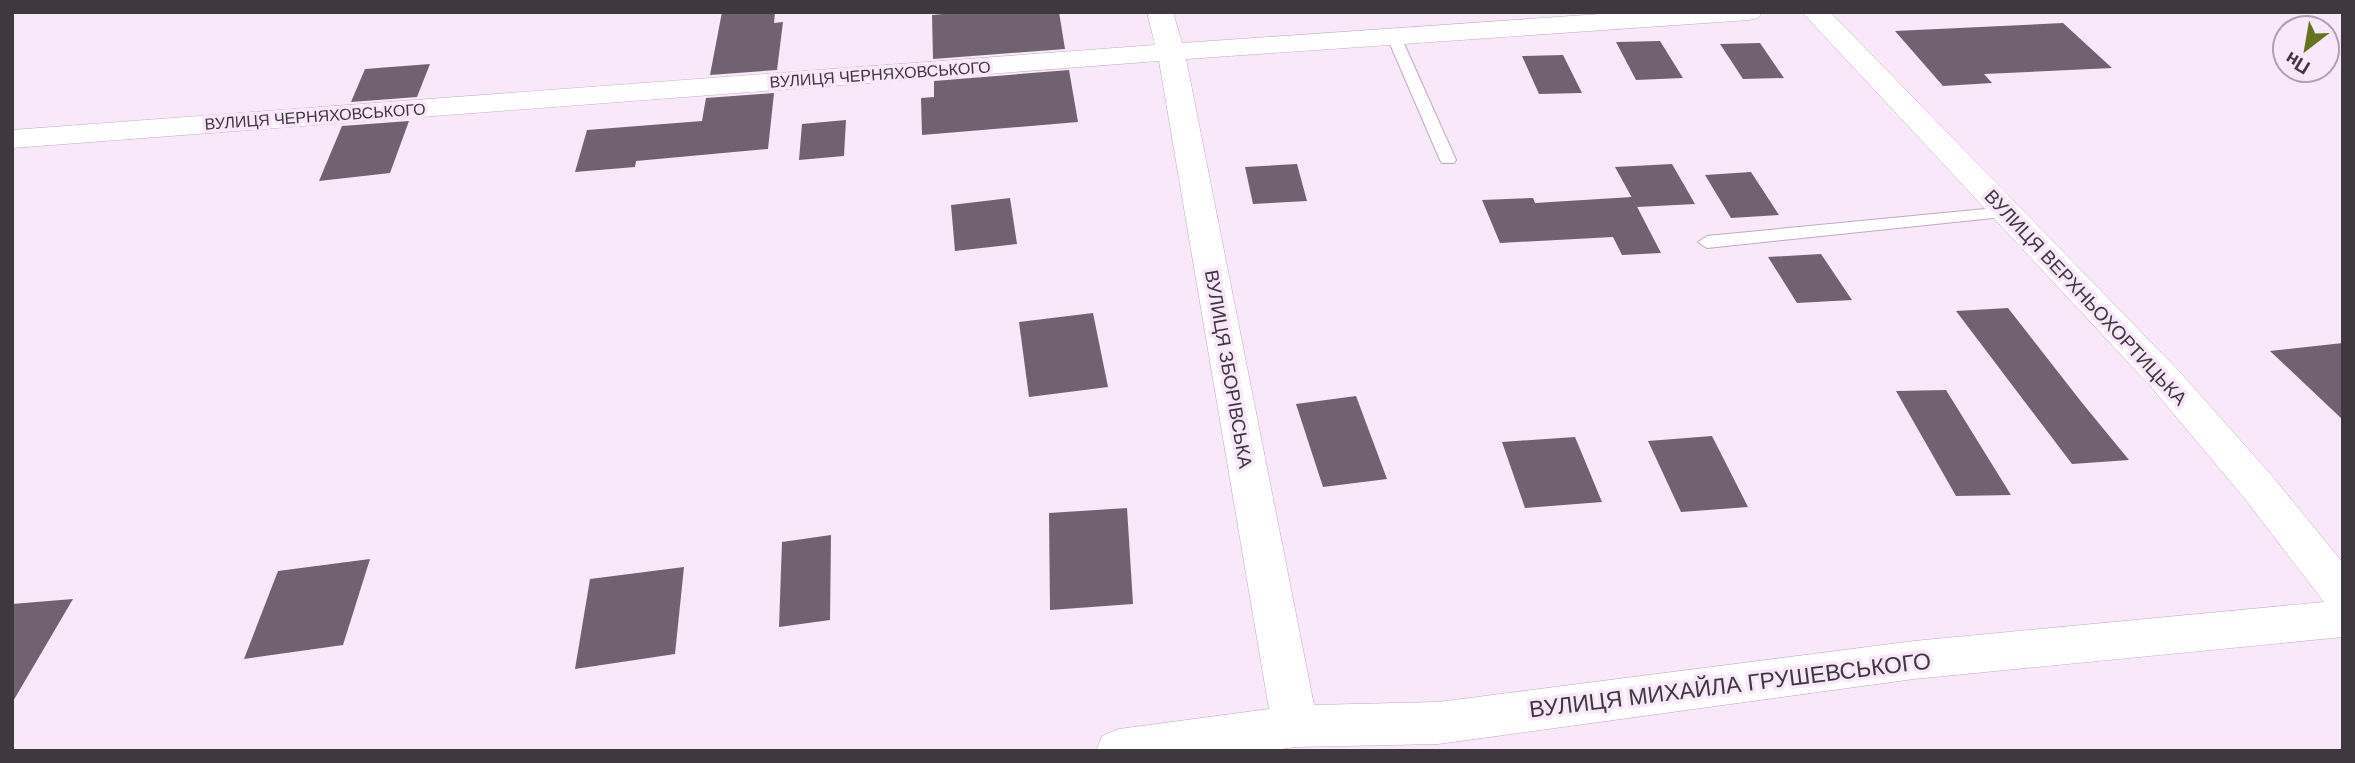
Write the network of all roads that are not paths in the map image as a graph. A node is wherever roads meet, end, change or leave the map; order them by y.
1 (1160, 12) edge
2 (1749, 12) edge
3 (1815, 12) edge
4 (1394, 37) junction
5 (1171, 52) junction
6 (12, 139) edge
7 (1448, 160) dead end
8 (2006, 212) junction
9 (1707, 242) dead end
10 (2343, 595) edge
11 (2343, 619) edge
12 (1295, 726) junction
13 (1445, 737) edge
14 (1119, 751) edge

1 - 5 street, ВУЛИЦЯ ЗБОРІВСЬКА
2 - 4 street, ВУЛИЦЯ ЧЕРНЯХОВСЬКОГО
3 - 8 street, ВУЛИЦЯ ВЕРХНЬОХОРТИЦЬКА
4 - 5 street, ВУЛИЦЯ ЧЕРНЯХОВСЬКОГО
4 - 7 lane
5 - 6 street, ВУЛИЦЯ ЧЕРНЯХОВСЬКОГО
5 - 12 street, ВУЛИЦЯ ЗБОРІВСЬКА
8 - 9 lane
8 - 10 street, ВУЛИЦЯ ВЕРХНЬОХОРТИЦЬКА
11 - 13 street, ВУЛИЦЯ МИХАЙЛА ГРУШЕВСЬКОГО
12 - 13 street, ВУЛИЦЯ МИХАЙЛА ГРУШЕВСЬКОГО
12 - 14 street, ВУЛИЦЯ МИХАЙЛА ГРУШЕВСЬКОГО

